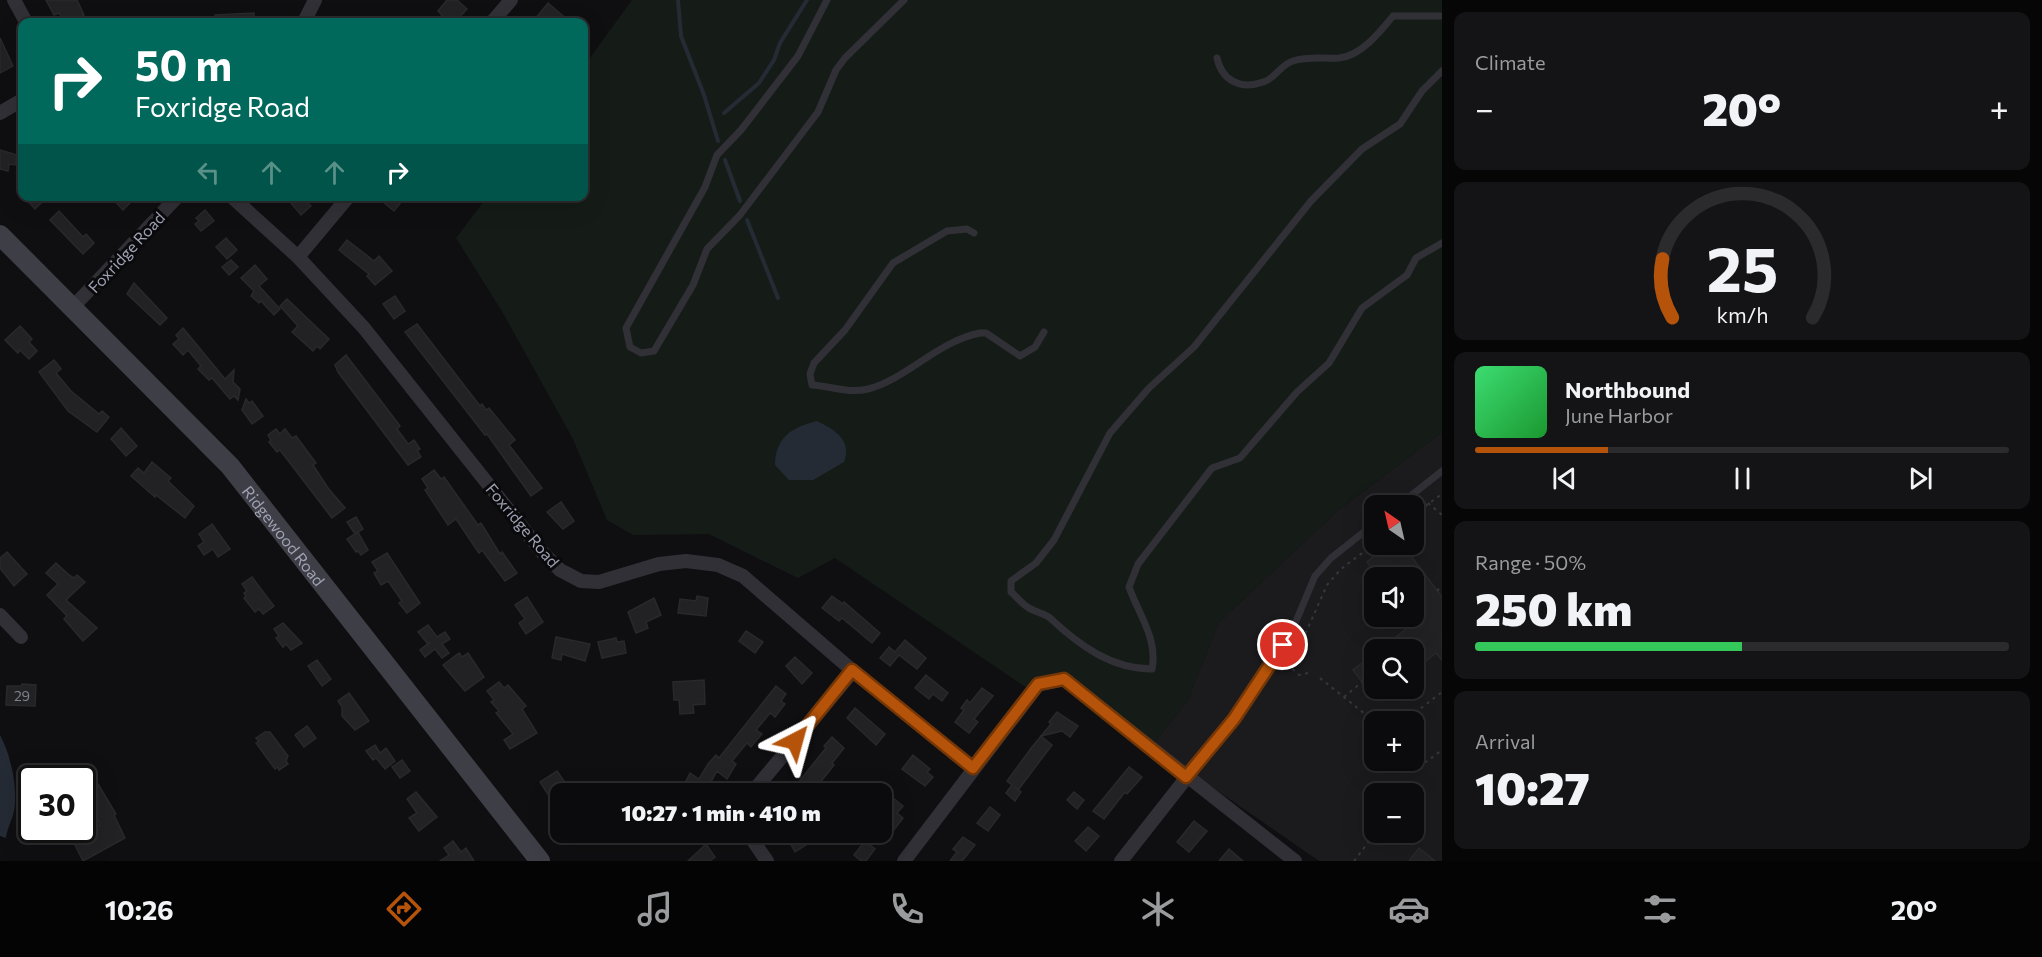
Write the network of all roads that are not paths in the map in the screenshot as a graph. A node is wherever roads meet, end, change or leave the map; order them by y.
1 (14, 0) edge
2 (315, 0) edge
3 (511, 0) edge
4 (827, 0) edge
5 (904, 0) edge
6 (1442, 16) edge
7 (24, 18) edge
8 (306, 18) edge
9 (495, 18) edge
10 (1217, 58) dead end
11 (1442, 71) edge
12 (18, 102) edge
13 (0, 113) edge
14 (173, 201) edge
15 (236, 201) edge
16 (344, 201) edge
17 (974, 233) dead end
18 (0, 235) edge
19 (1442, 243) edge
20 (298, 257) junction
21 (73, 307) junction
22 (1044, 332) dead end
23 (1442, 471) edge
24 (1412, 495) edge
25 (1364, 532) edge
26 (0, 615) edge
27 (21, 637) dead end
28 (852, 670) junction
29 (973, 768) junction
30 (1186, 777) junction
31 (760, 783) edge
32 (755, 843) edge
33 (540, 861) edge
34 (767, 861) edge
35 (904, 861) edge
36 (1121, 861) edge
37 (1295, 861) edge

1 - 7 street
2 - 8 street
3 - 9 street
4 - 5 lane
6 - 10 lane
11 - 19 lane
12 - 13 street
14 - 21 street, Foxridge Road
15 - 20 street, Foxridge Road
16 - 20 street
17 - 22 lane
18 - 21 main road, Ridgewood Road
20 - 28 street, Foxridge Road
21 - 33 main road, Ridgewood Road
23 - 24 lane
25 - 30 lane
26 - 27 street
28 - 29 street, Foxridge Road
28 - 31 street
29 - 30 street
29 - 35 street
30 - 36 street
30 - 37 street
32 - 34 street

